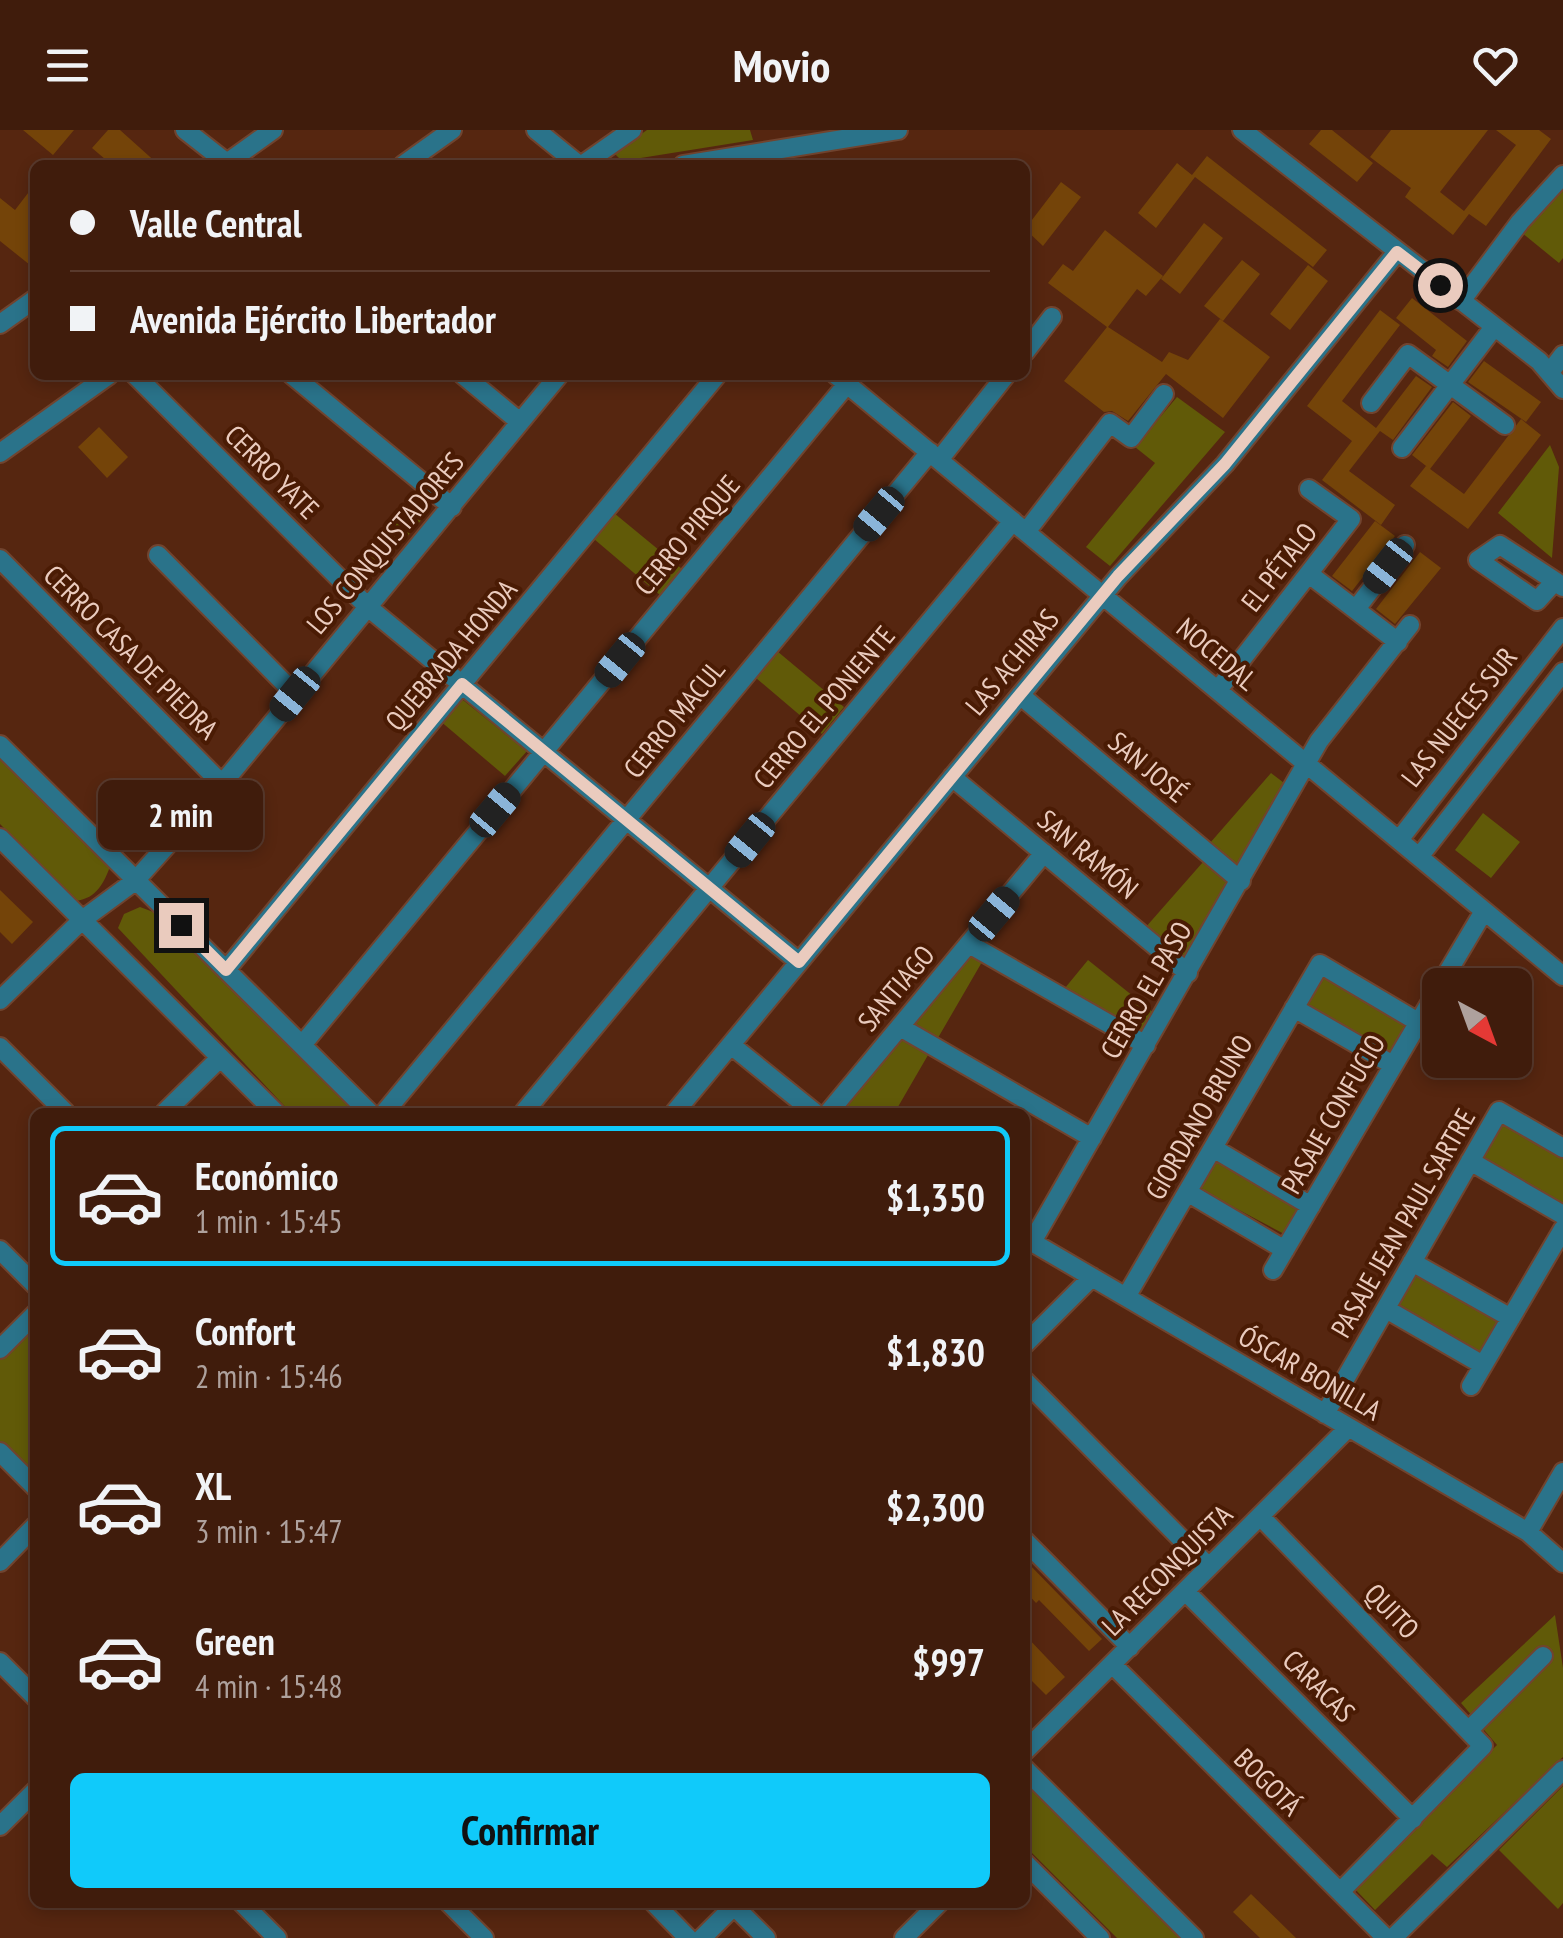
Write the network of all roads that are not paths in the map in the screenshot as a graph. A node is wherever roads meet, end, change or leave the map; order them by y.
1 (185, 130) edge
2 (273, 130) edge
3 (452, 130) edge
4 (536, 130) edge
5 (632, 130) edge
6 (898, 130) edge
7 (1242, 130) edge
8 (221, 160) edge
9 (232, 160) edge
10 (410, 160) edge
11 (575, 160) edge
12 (588, 160) edge
13 (713, 160) edge
14 (1563, 174) edge
15 (1397, 252) junction
16 (1461, 301) junction
17 (30, 303) edge
18 (1052, 318) dead end
19 (0, 324) edge
20 (1494, 326) junction
21 (1030, 346) edge
22 (1563, 356) edge
23 (1550, 372) junction
24 (102, 380) edge
25 (141, 380) edge
26 (298, 380) edge
27 (469, 380) edge
28 (555, 380) edge
29 (713, 380) edge
30 (842, 380) edge
31 (1002, 380) edge
32 (1450, 384) junction
33 (1563, 388) edge
34 (1164, 394) dead end
35 (1372, 403) dead end
36 (520, 422) junction
37 (1505, 425) dead end
38 (1402, 448) dead end
39 (0, 453) edge
40 (934, 456) junction
41 (1309, 489) dead end
42 (452, 507) junction
43 (1019, 526) junction
44 (1405, 545) dead end
45 (158, 555) dead end
46 (0, 559) edge
47 (1309, 574) junction
48 (1103, 595) junction
49 (370, 608) junction
50 (1356, 610) junction
51 (1410, 625) dead end
52 (1563, 628) edge
53 (1398, 642) junction
54 (1563, 672) edge
55 (462, 684) junction
56 (1218, 690) junction
57 (295, 694) junction
58 (1020, 695) junction
59 (0, 745) edge
60 (544, 752) junction
61 (1308, 765) junction
62 (952, 777) junction
63 (222, 784) junction
64 (626, 820) junction
65 (0, 838) edge
66 (1399, 840) junction
67 (1044, 854) junction
68 (1419, 857) junction
69 (136, 880) junction
70 (1241, 880) junction
71 (710, 888) junction
72 (1484, 910) junction
73 (82, 920) junction
74 (969, 944) junction
75 (799, 962) junction
76 (1450, 968) edge
77 (226, 970) junction
78 (1188, 973) junction
79 (1563, 976) edge
80 (2, 995) edge
81 (1294, 1008) junction
82 (1422, 1015) edge
83 (1418, 1022) junction
84 (900, 1027) junction
85 (302, 1045) junction
86 (731, 1045) junction
87 (1146, 1045) junction
88 (0, 1047) edge
89 (220, 1058) junction
90 (1393, 1065) junction
91 (61, 1108) edge
92 (169, 1108) edge
93 (270, 1108) edge
94 (364, 1108) edge
95 (388, 1108) edge
96 (527, 1108) edge
97 (678, 1108) edge
98 (809, 1108) edge
99 (832, 1108) edge
100 (1092, 1138) junction
101 (1212, 1148) junction
102 (1563, 1148) edge
103 (1470, 1161) junction
104 (1187, 1192) junction
105 (1311, 1206) junction
106 (1563, 1215) edge
107 (1563, 1230) edge
108 (1030, 1237) edge
109 (1030, 1241) edge
110 (0, 1250) edge
111 (1286, 1250) junction
112 (1412, 1262) junction
113 (1273, 1270) dead end
114 (1092, 1277) junction
115 (30, 1280) edge
116 (1126, 1297) junction
117 (1386, 1308) junction
118 (1511, 1318) junction
119 (30, 1319) edge
120 (1030, 1339) edge
121 (0, 1349) edge
122 (1483, 1365) junction
123 (1030, 1386) edge
124 (1472, 1386) dead end
125 (1325, 1414) junction
126 (1348, 1428) junction
127 (0, 1452) edge
128 (1563, 1472) edge
129 (30, 1482) edge
130 (1260, 1516) junction
131 (30, 1531) edge
132 (1528, 1532) junction
133 (1030, 1546) edge
134 (0, 1562) edge
135 (1563, 1563) edge
136 (1209, 1567) junction
137 (1185, 1591) junction
138 (1130, 1646) junction
139 (1543, 1656) dead end
140 (0, 1662) edge
141 (1112, 1664) junction
142 (30, 1691) edge
143 (1469, 1730) junction
144 (1030, 1746) edge
145 (1563, 1770) edge
146 (1030, 1774) edge
147 (30, 1796) edge
148 (1413, 1819) junction
149 (0, 1826) edge
150 (1030, 1868) edge
151 (1340, 1892) junction
152 (253, 1908) edge
153 (454, 1908) edge
154 (659, 1908) edge
155 (732, 1908) edge
156 (740, 1908) edge
157 (934, 1908) edge
158 (277, 1938) edge
159 (484, 1938) edge
160 (688, 1938) edge
161 (702, 1938) edge
162 (766, 1938) edge
163 (904, 1938) edge
164 (1100, 1938) edge
165 (1194, 1938) edge
166 (1389, 1938) edge

1 - 8 street
2 - 9 street
3 - 10 street
4 - 11 street
5 - 12 street
6 - 13 street
7 - 15 street
14 - 16 street
15 - 16 street
15 - 48 street, LAS ACHIRAS
16 - 20 street
17 - 19 street
18 - 21 street
20 - 23 street
20 - 32 street
22 - 23 street
23 - 33 street
24 - 39 street
25 - 49 street, CERRO YATE
26 - 42 street
27 - 36 street
28 - 36 street, LOS CONQUISTADORES
29 - 55 street, QUEBRADA HONDA
30 - 40 street, NOCEDAL
30 - 60 street, CERRO PIRQUE
31 - 40 street, CERRO MACUL
32 - 35 street
32 - 37 street
32 - 38 street
34 - 43 street, CERRO EL PONIENTE
36 - 42 street, LOS CONQUISTADORES
40 - 43 street, NOCEDAL
40 - 64 street, CERRO MACUL
41 - 47 street, EL PÉTALO
42 - 49 street, LOS CONQUISTADORES
43 - 48 street, NOCEDAL
43 - 71 street, CERRO EL PONIENTE
44 - 50 street
45 - 57 street
46 - 63 street, CERRO CASA DE PIEDRA
47 - 50 street
47 - 56 street, EL PÉTALO
48 - 56 street, NOCEDAL
48 - 58 street, LAS ACHIRAS
49 - 55 street, CERRO YATE
49 - 57 street, LOS CONQUISTADORES
50 - 53 street
51 - 53 street, CERRO EL PASO
52 - 66 street, LAS NUECES SUR
53 - 61 street, CERRO EL PASO
54 - 68 street
55 - 60 street, CERRO YATE
55 - 77 street, QUEBRADA HONDA
56 - 61 street, NOCEDAL
57 - 63 street, LOS CONQUISTADORES
58 - 62 street, LAS ACHIRAS
58 - 70 street, SAN JOSÉ
59 - 69 street
60 - 64 street, CERRO YATE
60 - 85 street, CERRO PIRQUE
61 - 66 street, NOCEDAL
61 - 70 street, CERRO EL PASO
62 - 67 street, SAN RAMÓN
62 - 75 street, LAS ACHIRAS
63 - 69 street, LOS CONQUISTADORES
64 - 71 street, CERRO YATE
64 - 95 street, CERRO MACUL
65 - 73 street
66 - 68 street, NOCEDAL
67 - 74 street, SANTIAGO
67 - 78 street, SAN RAMÓN
68 - 72 street, NOCEDAL
69 - 73 street, LOS CONQUISTADORES
69 - 77 street
70 - 78 street, CERRO EL PASO
71 - 75 street, CERRO YATE
71 - 96 street, CERRO EL PONIENTE
72 - 76 street, PASAJE CONFUCIO
72 - 79 street, NOCEDAL
73 - 80 street, LOS CONQUISTADORES
73 - 89 street
74 - 84 street, SANTIAGO
74 - 87 street
75 - 86 street, LAS ACHIRAS
77 - 85 street
78 - 87 street, CERRO EL PASO
81 - 83 street, GIORDANO BRUNO
81 - 90 street
81 - 101 street, GIORDANO BRUNO
82 - 83 street, PASAJE CONFUCIO
83 - 90 street, PASAJE CONFUCIO
84 - 99 street, SANTIAGO
84 - 100 street
85 - 94 street
86 - 97 street, LAS ACHIRAS
86 - 98 street
87 - 100 street, CERRO EL PASO
88 - 91 street
89 - 92 street
89 - 93 street
90 - 105 street, PASAJE CONFUCIO
100 - 108 street, CERRO EL PASO
101 - 104 street, GIORDANO BRUNO
101 - 105 street
102 - 103 street, PASAJE JEAN PAUL SARTRE
103 - 106 street
103 - 112 street, PASAJE JEAN PAUL SARTRE
104 - 111 street
104 - 116 street, GIORDANO BRUNO
105 - 111 street, PASAJE CONFUCIO
107 - 118 street
109 - 114 street, ÓSCAR BONILLA
110 - 115 street
111 - 113 street, PASAJE CONFUCIO
112 - 117 street, PASAJE JEAN PAUL SARTRE
112 - 118 street
114 - 116 street, ÓSCAR BONILLA
114 - 120 street
116 - 125 street, ÓSCAR BONILLA
117 - 122 street
117 - 125 street, PASAJE JEAN PAUL SARTRE
118 - 122 street
119 - 121 street
122 - 124 street
123 - 136 street
125 - 126 street, ÓSCAR BONILLA
126 - 130 street, LA RECONQUISTA
126 - 132 street, ÓSCAR BONILLA
127 - 129 street
128 - 132 street
130 - 136 street, LA RECONQUISTA
130 - 143 street, QUITO
131 - 134 street
132 - 135 street, ÓSCAR BONILLA
133 - 138 street
136 - 137 street, LA RECONQUISTA
137 - 138 street, LA RECONQUISTA
137 - 148 street, CARACAS
138 - 141 street, LA RECONQUISTA
139 - 143 street
140 - 142 street
141 - 144 street, LA RECONQUISTA
141 - 151 street, BOGOTÁ
143 - 148 street, QUITO
145 - 166 street
146 - 165 street
147 - 149 street
148 - 151 street
150 - 164 street
151 - 166 street, BOGOTÁ
152 - 158 street
153 - 159 street
154 - 160 street
155 - 161 street
156 - 162 street
157 - 163 street

